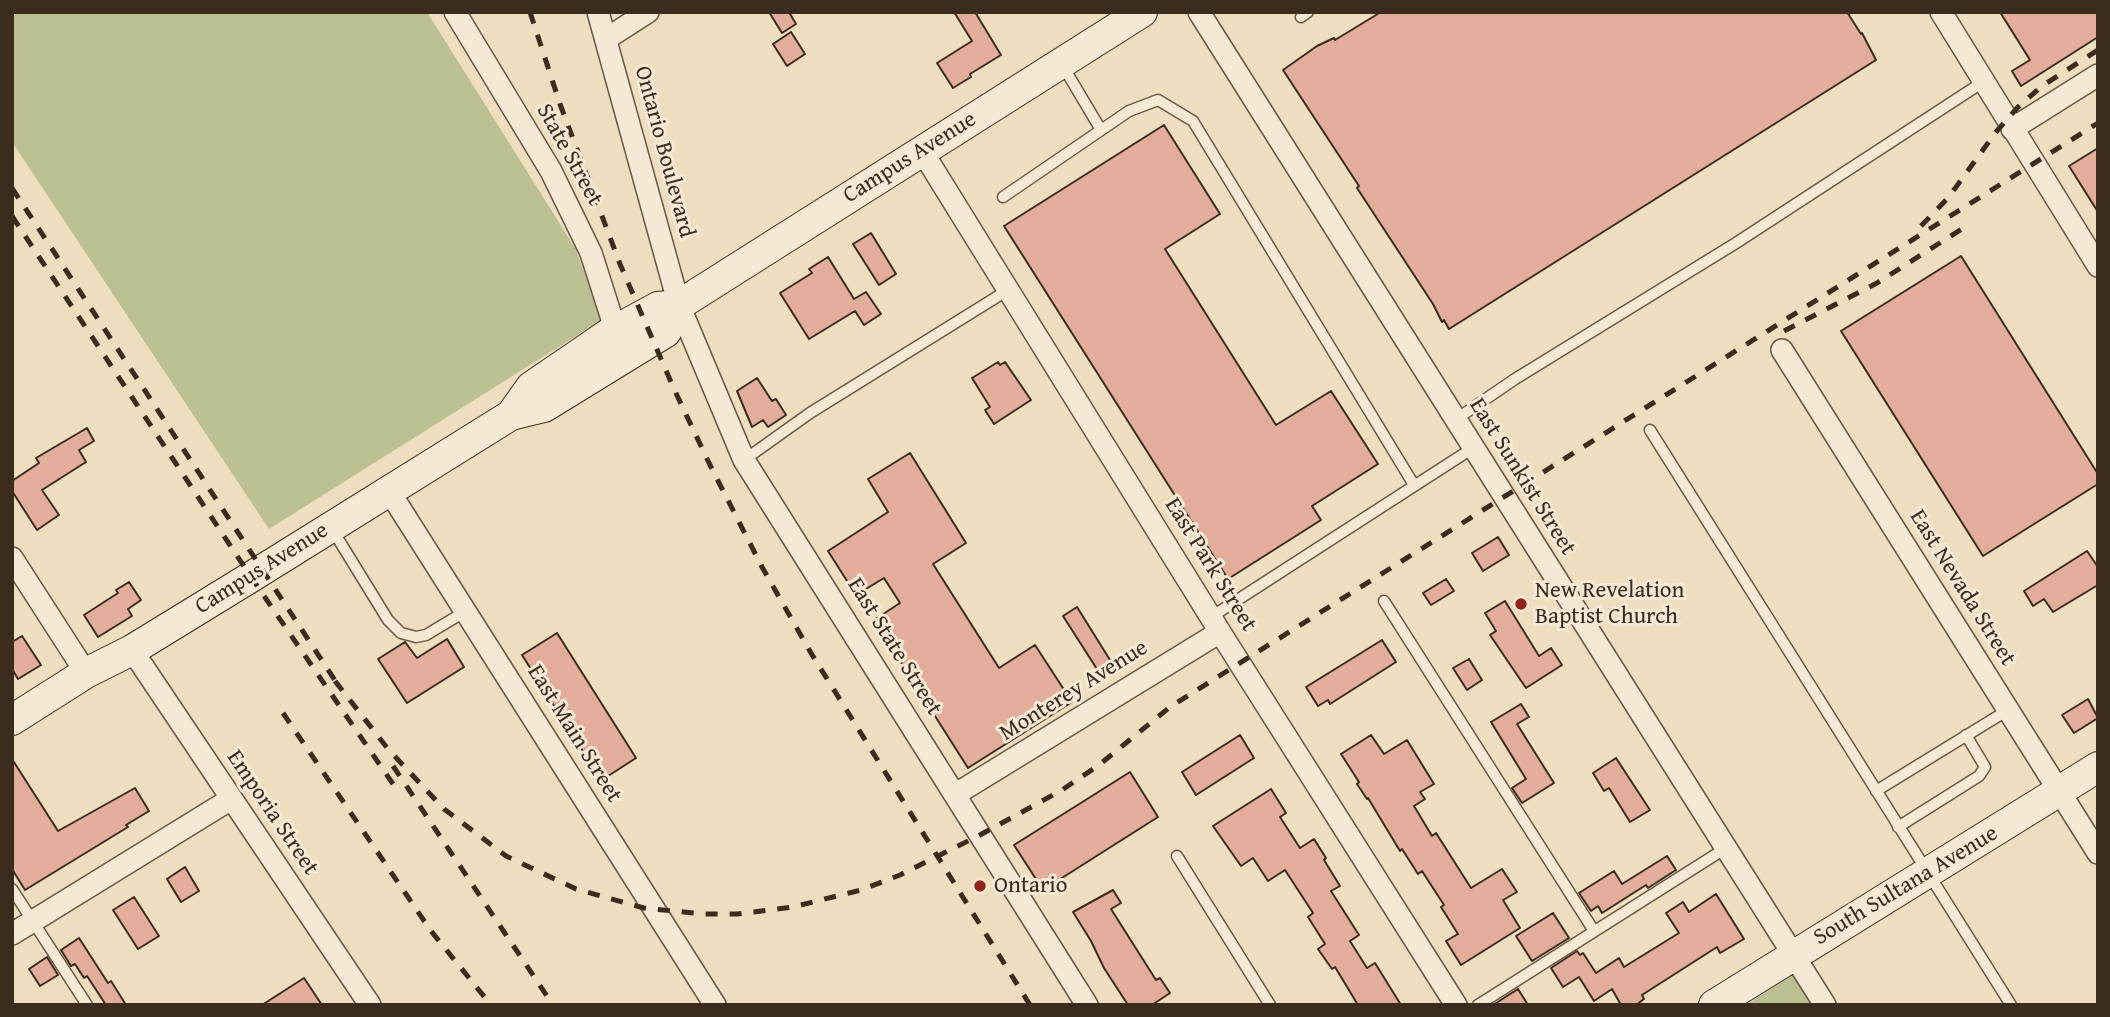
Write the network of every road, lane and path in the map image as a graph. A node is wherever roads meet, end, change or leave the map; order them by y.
1 (454, 12) edge
2 (598, 12) edge
3 (648, 12) edge
4 (1142, 12) edge
5 (1199, 12) edge
6 (1941, 12) edge
7 (606, 39) junction
8 (1061, 63) junction
9 (2098, 75) edge
10 (1983, 82) junction
11 (2012, 129) junction
12 (1101, 130) junction
13 (922, 151) junction
14 (1003, 197) dead end
15 (2098, 267) edge
16 (1009, 290) junction
17 (679, 305) junction
18 (610, 333) junction
19 (1782, 350) dead end
20 (511, 415) junction
21 (1455, 420) junction
22 (1650, 430) dead end
23 (1473, 448) junction
24 (744, 460) junction
25 (1414, 485) junction
26 (389, 491) junction
27 (331, 527) junction
28 (14, 563) edge
29 (1384, 601) dead end
30 (466, 611) junction
31 (1215, 624) junction
32 (131, 650) junction
33 (86, 673) junction
34 (2008, 710) junction
35 (12, 720) edge
36 (1966, 735) junction
37 (2098, 767) edge
38 (1876, 791) junction
39 (2059, 792) junction
40 (956, 794) junction
41 (231, 799) junction
42 (1898, 827) junction
43 (1726, 848) junction
44 (2098, 853) edge
45 (1177, 856) dead end
46 (1927, 873) junction
47 (12, 889) edge
48 (32, 921) junction
49 (1594, 931) junction
50 (12, 934) edge
51 (1793, 955) junction
52 (87, 1005) edge
53 (370, 1005) edge
54 (715, 1005) edge
55 (1087, 1005) edge
56 (1270, 1005) edge
57 (1456, 1005) edge
58 (1478, 1005) edge
59 (1714, 1005) edge
60 (1825, 1005) edge
61 (2011, 1005) edge

1 - 18 street, State Street
2 - 7 street, Ontario Boulevard
3 - 7 street
4 - 8 street, Campus Avenue
5 - 21 street, East Sunkist Street
6 - 10 street
7 - 17 street, Ontario Boulevard
8 - 12 lane
8 - 13 street, Campus Avenue
9 - 11 street
10 - 11 street
10 - 21 lane
11 - 15 street
12 - 14 lane
12 - 25 lane
13 - 16 street, East Park Street
13 - 17 street, Campus Avenue
16 - 24 lane
16 - 31 street, East Park Street
17 - 18 street, Campus Avenue
17 - 20 street, Campus Avenue
17 - 24 street, East State Street
18 - 20 street, Campus Avenue
19 - 34 street, East Nevada Street
20 - 26 street, Campus Avenue
21 - 23 street, East Sunkist Street
22 - 38 lane
23 - 25 lane
23 - 43 street, East Sunkist Street
24 - 40 street, East State Street
25 - 31 lane
26 - 27 street, Campus Avenue
26 - 30 street, East Main Street
27 - 30 lane
27 - 32 street, Campus Avenue
28 - 33 street
29 - 49 lane
30 - 54 street, East Main Street
31 - 40 street, Monterey Avenue
31 - 57 street, East Park Street
32 - 33 street, Campus Avenue
32 - 41 street, Emporia Street
33 - 35 street, Campus Avenue
34 - 36 lane
34 - 39 street, East Nevada Street
36 - 38 lane
36 - 42 lane
37 - 39 street, South Sultana Avenue
38 - 42 lane
39 - 44 street, East Nevada Street
39 - 46 street, South Sultana Avenue
40 - 55 street, East State Street
41 - 48 street
41 - 53 street, Emporia Street
42 - 46 lane
43 - 49 lane
43 - 51 street, East Sunkist Street
45 - 56 lane
46 - 51 street, South Sultana Avenue
46 - 61 lane
47 - 48 lane
48 - 50 street
48 - 52 lane
49 - 58 lane
51 - 59 street, South Sultana Avenue
51 - 60 street, East Sunkist Street

